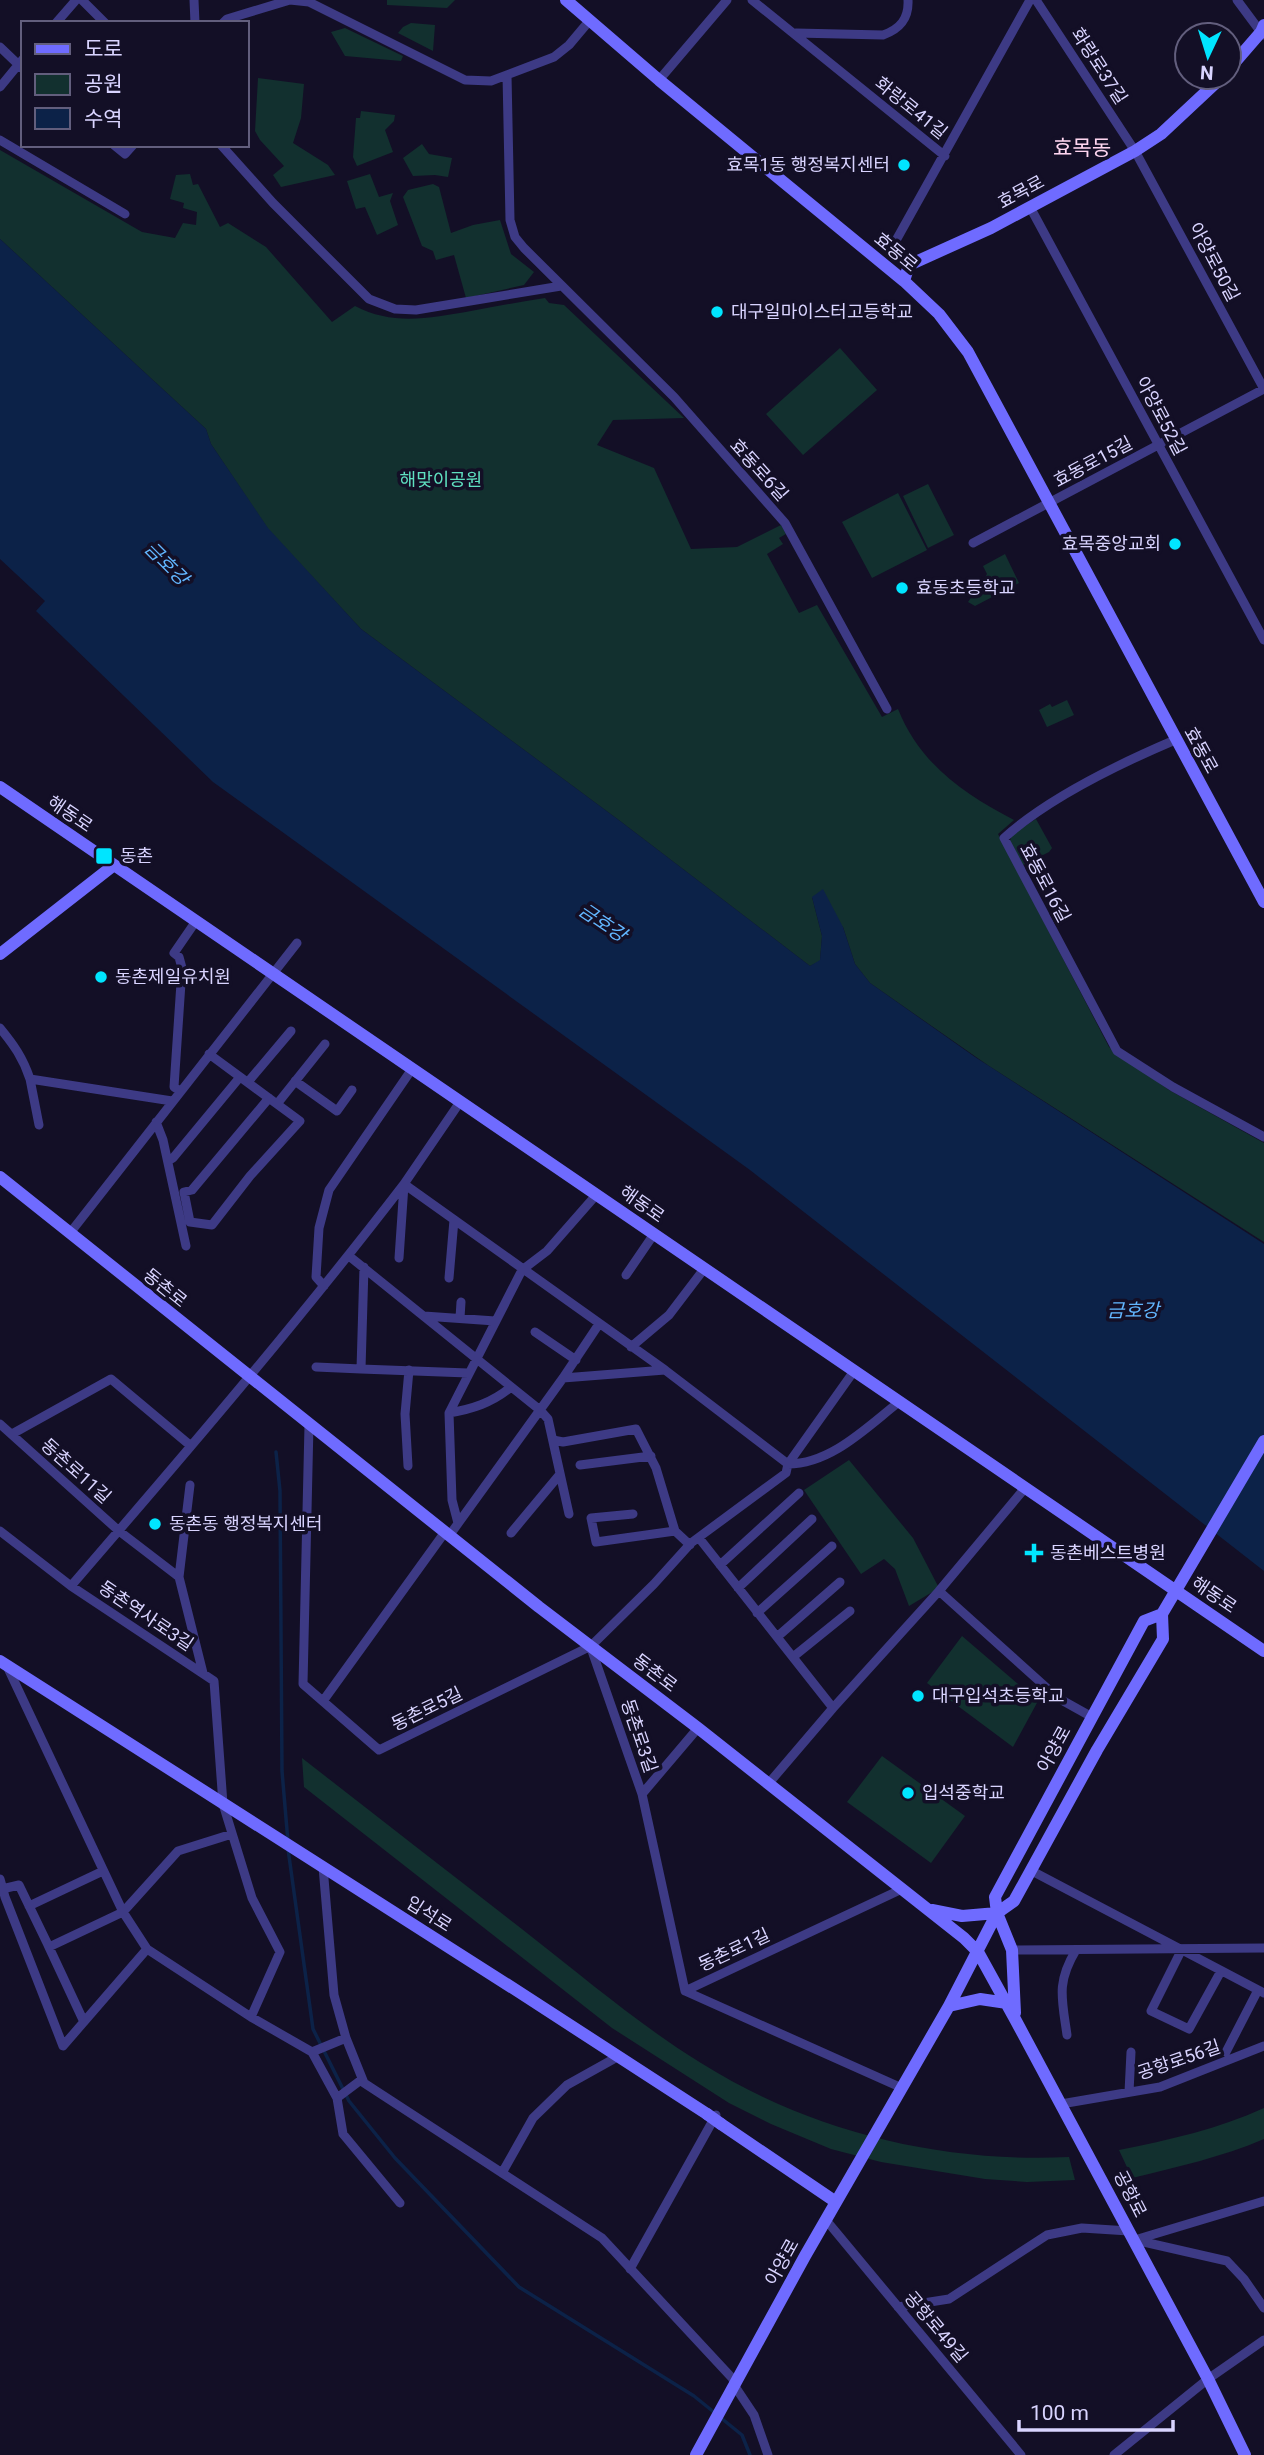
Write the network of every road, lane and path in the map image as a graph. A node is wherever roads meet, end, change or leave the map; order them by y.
1 (79, 0) edge
2 (194, 0) edge
3 (566, 0) edge
4 (727, 0) edge
5 (752, 0) edge
6 (908, 0) edge
7 (1030, 0) edge
8 (1036, 0) edge
9 (1237, 0) edge
10 (590, 20) junction
11 (58, 21) edge
12 (103, 21) edge
13 (195, 21) edge
14 (225, 21) edge
15 (1263, 31) edge
16 (796, 33) junction
17 (0, 47) edge
18 (1243, 53) edge
19 (21, 64) edge
20 (507, 75) junction
21 (659, 80) junction
22 (0, 87) edge
23 (1207, 91) edge
24 (0, 140) edge
25 (116, 147) edge
26 (131, 147) edge
27 (223, 147) edge
28 (1135, 151) junction
29 (945, 156) junction
30 (1030, 207) junction
31 (125, 214) dead end
32 (909, 265) junction
33 (904, 281) junction
34 (561, 286) junction
35 (1264, 389) edge
36 (1158, 445) junction
37 (1048, 503) junction
38 (973, 543) dead end
39 (1264, 640) edge
40 (887, 709) dead end
41 (1175, 740) junction
42 (0, 787) edge
43 (114, 865) junction
44 (1264, 902) edge
45 (195, 921) junction
46 (297, 943) dead end
47 (0, 954) edge
48 (272, 973) junction
49 (0, 1028) edge
50 (291, 1031) dead end
51 (325, 1044) dead end
52 (209, 1054) junction
53 (412, 1069) junction
54 (30, 1079) junction
55 (244, 1080) junction
56 (295, 1081) junction
57 (352, 1090) dead end
58 (180, 1091) junction
59 (173, 1101) junction
60 (273, 1101) junction
61 (460, 1102) junction
62 (156, 1122) junction
63 (39, 1125) dead end
64 (1264, 1137) edge
65 (168, 1160) junction
66 (0, 1177) edge
67 (404, 1184) junction
68 (597, 1194) junction
69 (454, 1220) junction
70 (70, 1233) junction
71 (654, 1234) junction
72 (186, 1246) dead end
73 (349, 1256) junction
74 (399, 1258) dead end
75 (363, 1267) junction
76 (704, 1269) junction
77 (522, 1270) junction
78 (626, 1275) dead end
79 (449, 1279) dead end
80 (324, 1286) junction
81 (461, 1303) dead end
82 (424, 1316) junction
83 (460, 1318) junction
84 (495, 1321) junction
85 (599, 1324) junction
86 (536, 1332) dead end
87 (631, 1347) junction
88 (475, 1357) junction
89 (576, 1360) junction
90 (316, 1367) dead end
91 (361, 1369) junction
92 (409, 1370) junction
93 (665, 1370) junction
94 (854, 1371) junction
95 (468, 1373) junction
96 (250, 1378) junction
97 (563, 1378) junction
98 (511, 1387) junction
99 (899, 1402) junction
100 (540, 1410) junction
101 (449, 1413) junction
102 (0, 1424) edge
103 (309, 1425) junction
104 (12, 1434) junction
105 (552, 1440) junction
106 (1264, 1441) edge
107 (191, 1446) junction
108 (650, 1456) junction
109 (788, 1464) junction
110 (580, 1465) dead end
111 (408, 1466) dead end
112 (560, 1474) junction
113 (190, 1485) dead end
114 (1025, 1488) junction
115 (799, 1493) dead end
116 (569, 1514) dead end
117 (634, 1514) dead end
118 (812, 1519) dead end
119 (458, 1523) junction
120 (0, 1531) edge
121 (119, 1531) junction
122 (675, 1531) junction
123 (511, 1533) dead end
124 (447, 1534) junction
125 (699, 1538) junction
126 (690, 1545) junction
127 (832, 1546) dead end
128 (720, 1565) junction
129 (179, 1577) junction
130 (841, 1583) dead end
131 (71, 1586) junction
132 (738, 1588) junction
133 (1175, 1590) junction
134 (939, 1591) junction
135 (850, 1611) dead end
136 (757, 1613) junction
137 (1162, 1614) junction
138 (777, 1637) junction
139 (591, 1646) junction
140 (1264, 1651) edge
141 (793, 1657) junction
142 (3, 1664) edge
143 (203, 1673) junction
144 (323, 1702) junction
145 (833, 1708) junction
146 (1092, 1717) junction
147 (698, 1728) junction
148 (769, 1783) junction
149 (642, 1794) junction
150 (223, 1804) junction
151 (232, 1834) junction
152 (323, 1867) junction
153 (1030, 1870) junction
154 (103, 1871) junction
155 (1, 1884) edge
156 (902, 1889) junction
157 (29, 1906) junction
158 (929, 1910) junction
159 (123, 1912) junction
160 (998, 1913) junction
161 (48, 1945) junction
162 (1264, 1948) edge
163 (147, 1949) junction
164 (1182, 1949) junction
165 (1012, 1950) junction
166 (1076, 1950) junction
167 (978, 1952) junction
168 (1221, 1971) junction
169 (685, 1991) junction
170 (1261, 1991) edge
171 (1007, 2003) junction
172 (949, 2006) junction
173 (251, 2017) junction
174 (1015, 2019) junction
175 (84, 2022) junction
176 (1067, 2035) dead end
177 (346, 2038) junction
178 (1264, 2046) edge
179 (312, 2052) junction
180 (1131, 2052) dead end
181 (1226, 2052) dead end
182 (619, 2056) junction
183 (361, 2080) dead end
184 (902, 2088) junction
185 (1129, 2092) junction
186 (337, 2098) junction
187 (1062, 2104) junction
188 (714, 2118) junction
189 (502, 2173) junction
190 (1264, 2201) edge
191 (836, 2202) junction
192 (400, 2203) dead end
193 (826, 2220) junction
194 (1129, 2231) junction
195 (630, 2269) junction
196 (898, 2307) junction
197 (1264, 2308) edge
198 (1264, 2340) edge
199 (1208, 2379) junction
200 (734, 2385) junction
201 (696, 2455) edge
202 (768, 2455) edge
203 (1021, 2455) edge
204 (1114, 2455) edge
205 (1245, 2455) edge

1 - 11 street
1 - 12 street
2 - 13 street
3 - 10 main road, 효동로
4 - 21 street
5 - 16 street, 화랑로41길
6 - 16 street
7 - 29 street, 화랑로41길
8 - 28 street, 화랑로37길
9 - 15 street
10 - 20 street
10 - 21 main road, 효동로
14 - 20 street
15 - 18 main road
16 - 29 street, 화랑로41길
17 - 19 street
19 - 22 street
20 - 34 street, 효동로6길
21 - 33 main road, 효동로
23 - 28 main road, 효목로
24 - 31 street
25 - 26 street
27 - 34 street
28 - 30 main road, 효목로
28 - 35 street, 아양로50길
29 - 32 street, 효동로
30 - 32 main road, 효목로
30 - 36 street, 아양로52길
32 - 33 main road
33 - 37 main road, 효동로
34 - 40 street, 효동로6길
35 - 36 street, 효동로15길
36 - 37 street, 효동로15길
36 - 39 street, 아양로52길
37 - 38 street
37 - 41 main road, 효동로
41 - 44 main road, 효동로
41 - 64 street, 효동로16길
42 - 43 main road, 해동로
43 - 45 main road, 해동로
43 - 47 main road
45 - 48 main road, 해동로
45 - 58 street
46 - 48 street
48 - 52 street
48 - 53 main road, 해동로
49 - 54 street
50 - 55 street
51 - 56 street
52 - 55 street
52 - 58 street
53 - 61 main road, 해동로
53 - 80 street
54 - 59 street
54 - 63 street
55 - 60 street
55 - 65 street
56 - 57 street
56 - 60 street
58 - 59 street
59 - 62 street
60 - 60 street
61 - 67 street
61 - 68 main road, 해동로
62 - 65 street
62 - 70 street
65 - 72 street
66 - 70 main road, 동촌로
67 - 69 street
67 - 73 street
67 - 74 street
68 - 71 main road, 해동로
68 - 77 street
69 - 77 street
69 - 79 street
70 - 96 main road, 동촌로
71 - 76 main road, 해동로
71 - 78 street
73 - 75 street
73 - 80 street
75 - 82 street
75 - 91 street
76 - 87 street
76 - 94 main road, 해동로
77 - 84 street
77 - 85 street
80 - 96 street
81 - 83 street
82 - 83 street
82 - 88 street
83 - 84 street
84 - 88 street
85 - 87 street
85 - 89 street
86 - 89 street
87 - 93 street
88 - 95 street
88 - 98 street
89 - 97 street
90 - 91 street
91 - 92 street
92 - 95 street
92 - 111 street
93 - 97 street
93 - 109 street
94 - 99 main road, 해동로
94 - 109 street
95 - 101 street
96 - 103 main road, 동촌로
96 - 107 street
97 - 100 street
98 - 100 street
98 - 101 street
99 - 109 street
99 - 114 main road, 해동로
100 - 105 street
100 - 119 street
101 - 119 street
102 - 104 street, 동촌로11길
103 - 124 main road, 동촌로
103 - 144 street
104 - 107 street, 동촌로11길
104 - 121 street, 동촌로11길
105 - 108 street
105 - 112 street
106 - 133 main road, 아양로
107 - 121 street
108 - 110 street
108 - 122 street
109 - 125 street
112 - 116 street
112 - 123 street
113 - 129 street
114 - 133 main road, 해동로
114 - 134 street
115 - 128 street
117 - 122 street
118 - 132 street
119 - 124 street
120 - 131 street, 동촌역사로3길
121 - 129 street, 동촌로11길
121 - 131 street, 동촌역사로3길
122 - 126 street
124 - 139 main road, 동촌로
124 - 144 street
125 - 126 street
125 - 128 street
126 - 139 street
127 - 136 street
128 - 132 street
129 - 143 street, 동촌역사로3길
130 - 138 street
131 - 143 street, 동촌역사로3길
132 - 136 street
133 - 137 main road, 아양로
133 - 140 main road, 해동로
134 - 145 street
134 - 146 street
135 - 141 street
136 - 138 street
137 - 146 main road, 아양로
137 - 153 main road, 아양로
138 - 141 street
139 - 144 street, 동촌로5길
139 - 147 main road, 동촌로
139 - 149 street, 동촌로3길
141 - 145 street
142 - 150 main road, 입석로
142 - 154 street
143 - 150 street, 동촌역사로3길
145 - 148 street
146 - 160 main road, 아양로
147 - 148 main road, 동촌로
147 - 149 street, 동촌로3길
148 - 156 main road, 동촌로
149 - 169 street, 동촌로1길
150 - 151 street
150 - 152 main road, 입석로
151 - 159 street
151 - 173 street
152 - 177 street
152 - 182 main road, 입석로
153 - 160 main road, 아양로
153 - 164 street
154 - 157 street
154 - 159 street
155 - 157 street
155 - 175 street
156 - 158 main road, 동촌로
156 - 169 street, 동촌로1길
157 - 161 street
158 - 160 main road
158 - 167 main road, 동촌로
159 - 161 street
159 - 163 street
160 - 165 main road
160 - 167 main road, 아양로
161 - 175 street
162 - 164 street
163 - 173 street
163 - 175 street
164 - 166 street
164 - 168 street
164 - 168 street
165 - 166 street
165 - 174 main road
166 - 176 street
167 - 171 main road, 공항로
167 - 172 main road, 아양로
168 - 170 street
169 - 184 street
170 - 181 street
171 - 172 main road
171 - 174 main road, 공항로
172 - 184 main road, 아양로
173 - 179 street
174 - 187 main road, 공항로
177 - 179 street
177 - 189 street
178 - 185 street, 공항로56길
179 - 186 street
180 - 185 street
182 - 188 main road, 입석로
182 - 189 street
183 - 186 street
184 - 191 main road, 아양로
185 - 187 street, 공항로56길
186 - 192 street
187 - 194 main road, 공항로
188 - 191 main road, 입석로
188 - 195 street
189 - 195 street
190 - 197 street
191 - 193 main road, 아양로
193 - 196 street, 공항로49길
193 - 200 main road, 아양로
194 - 196 street
194 - 199 main road, 공항로
195 - 200 street
196 - 203 street, 공항로49길
198 - 199 street
199 - 204 street
199 - 205 main road, 공항로
200 - 201 main road, 아양로
200 - 202 street

